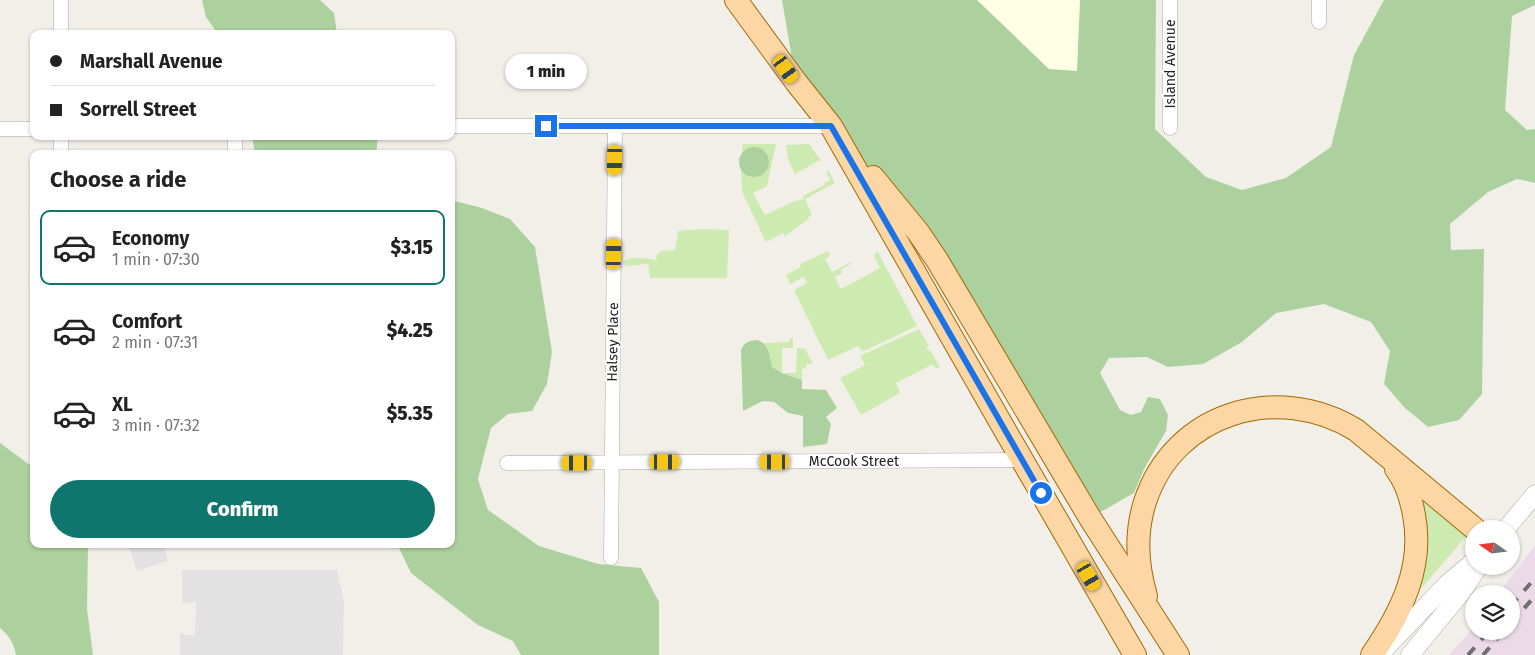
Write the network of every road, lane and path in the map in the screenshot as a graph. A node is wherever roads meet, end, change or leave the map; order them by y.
1 (61, 0) edge
2 (736, 0) edge
3 (1170, 0) edge
4 (1319, 0) edge
5 (1319, 22) dead end
6 (61, 30) edge
7 (455, 126) edge
8 (615, 126) junction
9 (831, 126) junction
10 (30, 128) edge
11 (1170, 128) dead end
12 (0, 129) edge
13 (1381, 451) junction
14 (1022, 460) junction
15 (612, 462) junction
16 (507, 463) dead end
17 (1535, 494) edge
18 (1513, 520) edge
19 (1465, 521) edge
20 (611, 558) dead end
21 (1465, 569) edge
22 (1473, 575) edge
23 (1154, 618) junction
24 (1135, 655) edge
25 (1178, 655) edge
26 (1372, 655) edge
27 (1378, 655) edge
28 (1410, 655) edge

1 - 6 street
2 - 9 main road
3 - 11 street, Island Avenue
4 - 5 street
7 - 8 street
8 - 9 street
8 - 15 street, Halsey Place
9 - 14 main road
9 - 23 main road
10 - 12 street
13 - 19 main road
13 - 23 main road
13 - 26 main road
14 - 15 street, McCook Street
14 - 24 main road
15 - 16 street, McCook Street
15 - 20 street, Halsey Place
17 - 18 street
21 - 27 street
22 - 28 street
23 - 25 main road

